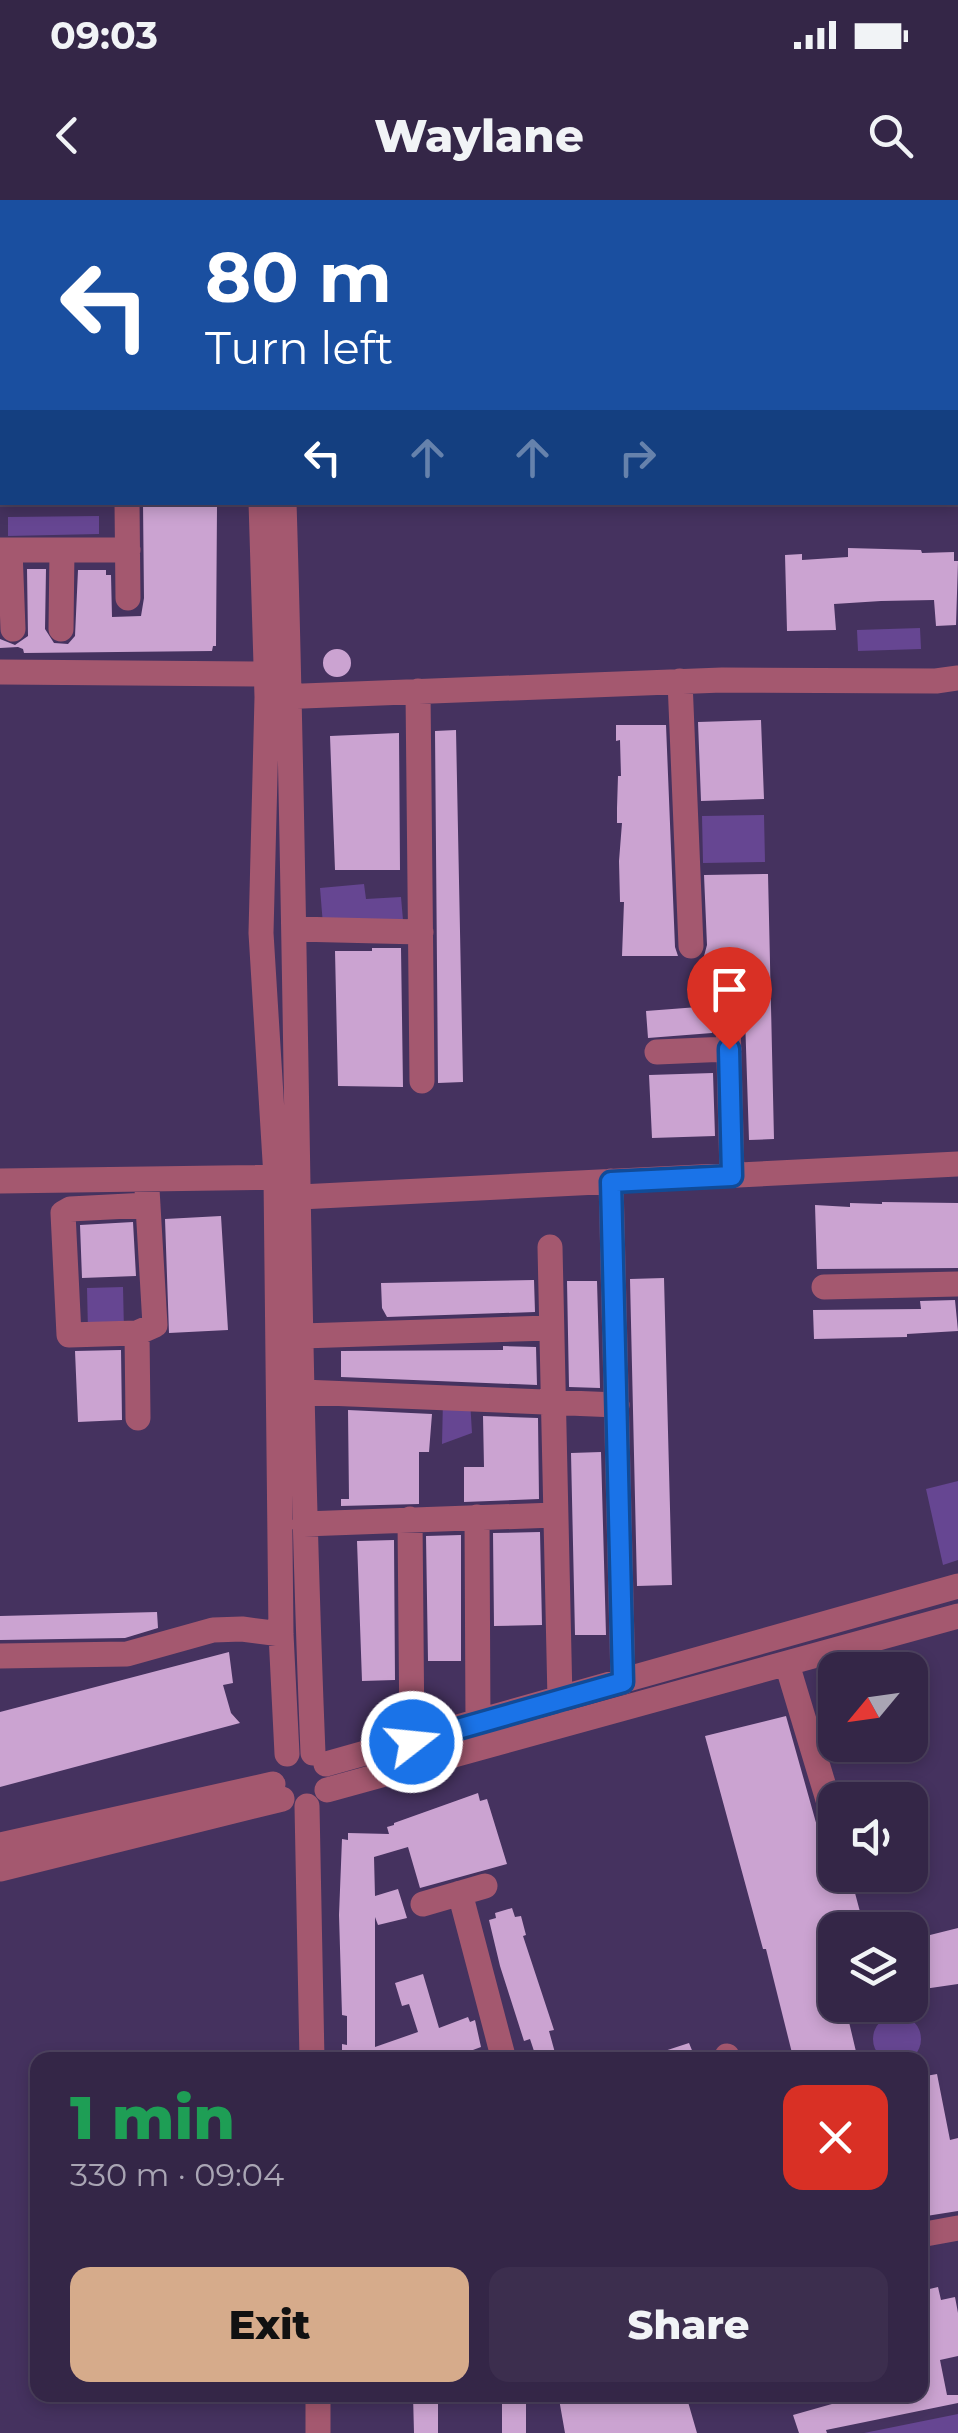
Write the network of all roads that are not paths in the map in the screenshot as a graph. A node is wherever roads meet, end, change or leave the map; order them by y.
1 (127, 505) edge
2 (261, 505) edge
3 (284, 505) edge
4 (5, 550) edge
5 (62, 550) junction
6 (128, 550) junction
7 (128, 598) dead end
8 (13, 629) dead end
9 (61, 629) dead end
10 (0, 672) edge
11 (958, 678) edge
12 (680, 681) junction
13 (275, 689) junction
14 (418, 690) junction
15 (295, 929) junction
16 (420, 932) junction
17 (692, 946) dead end
18 (727, 980) dead end
19 (729, 1049) junction
20 (657, 1052) dead end
21 (422, 1081) dead end
22 (958, 1164) edge
23 (732, 1176) junction
24 (147, 1178) junction
25 (0, 1180) edge
26 (55, 1180) junction
27 (611, 1182) junction
28 (292, 1183) junction
29 (148, 1205) junction
30 (550, 1247) dead end
31 (958, 1284) edge
32 (824, 1286) dead end
33 (550, 1328) junction
34 (138, 1333) junction
35 (302, 1336) junction
36 (56, 1344) dead end
37 (302, 1392) junction
38 (552, 1402) junction
39 (617, 1405) junction
40 (138, 1418) dead end
41 (555, 1515) junction
42 (476, 1517) junction
43 (410, 1519) junction
44 (304, 1524) junction
45 (958, 1586) edge
46 (958, 1616) edge
47 (281, 1634) junction
48 (0, 1656) edge
49 (787, 1664) junction
50 (623, 1682) junction
51 (560, 1700) junction
52 (478, 1724) junction
53 (412, 1742) junction
54 (302, 1779) junction
55 (823, 1782) edge
56 (0, 1845) edge
57 (0, 1869) edge
58 (423, 1904) dead end
59 (312, 2052) edge
60 (495, 2052) edge
61 (958, 2228) edge
62 (928, 2234) edge
63 (318, 2402) edge
64 (318, 2433) edge

1 - 6 street
2 - 13 street
3 - 13 street
4 - 5 street
4 - 8 street
5 - 6 street
5 - 9 street
6 - 7 street
10 - 13 street
11 - 12 street
12 - 14 street
12 - 17 street
13 - 14 street
13 - 15 street
13 - 28 street
14 - 16 street
15 - 16 street
15 - 28 street
16 - 21 street
18 - 19 street
19 - 20 street
19 - 23 street
22 - 23 street
23 - 27 street
24 - 26 street
24 - 28 street
24 - 29 street
25 - 26 street
26 - 36 street
27 - 28 street
27 - 39 street
28 - 35 street
28 - 47 street
29 - 34 street
29 - 34 street
30 - 33 street
31 - 32 street
33 - 35 street
33 - 38 street
34 - 40 street
35 - 37 street
37 - 38 street
37 - 44 street
38 - 39 street
38 - 41 street
39 - 50 street
41 - 42 street
41 - 51 street
42 - 43 street
42 - 52 street
43 - 44 street
43 - 53 street
44 - 54 street
45 - 50 street
46 - 49 street
47 - 48 street
47 - 54 street
49 - 54 street
49 - 55 street
50 - 51 street
51 - 52 street
52 - 53 street
53 - 54 street
54 - 56 street
54 - 57 street
54 - 59 street
58 - 60 street
61 - 62 street
63 - 64 street

